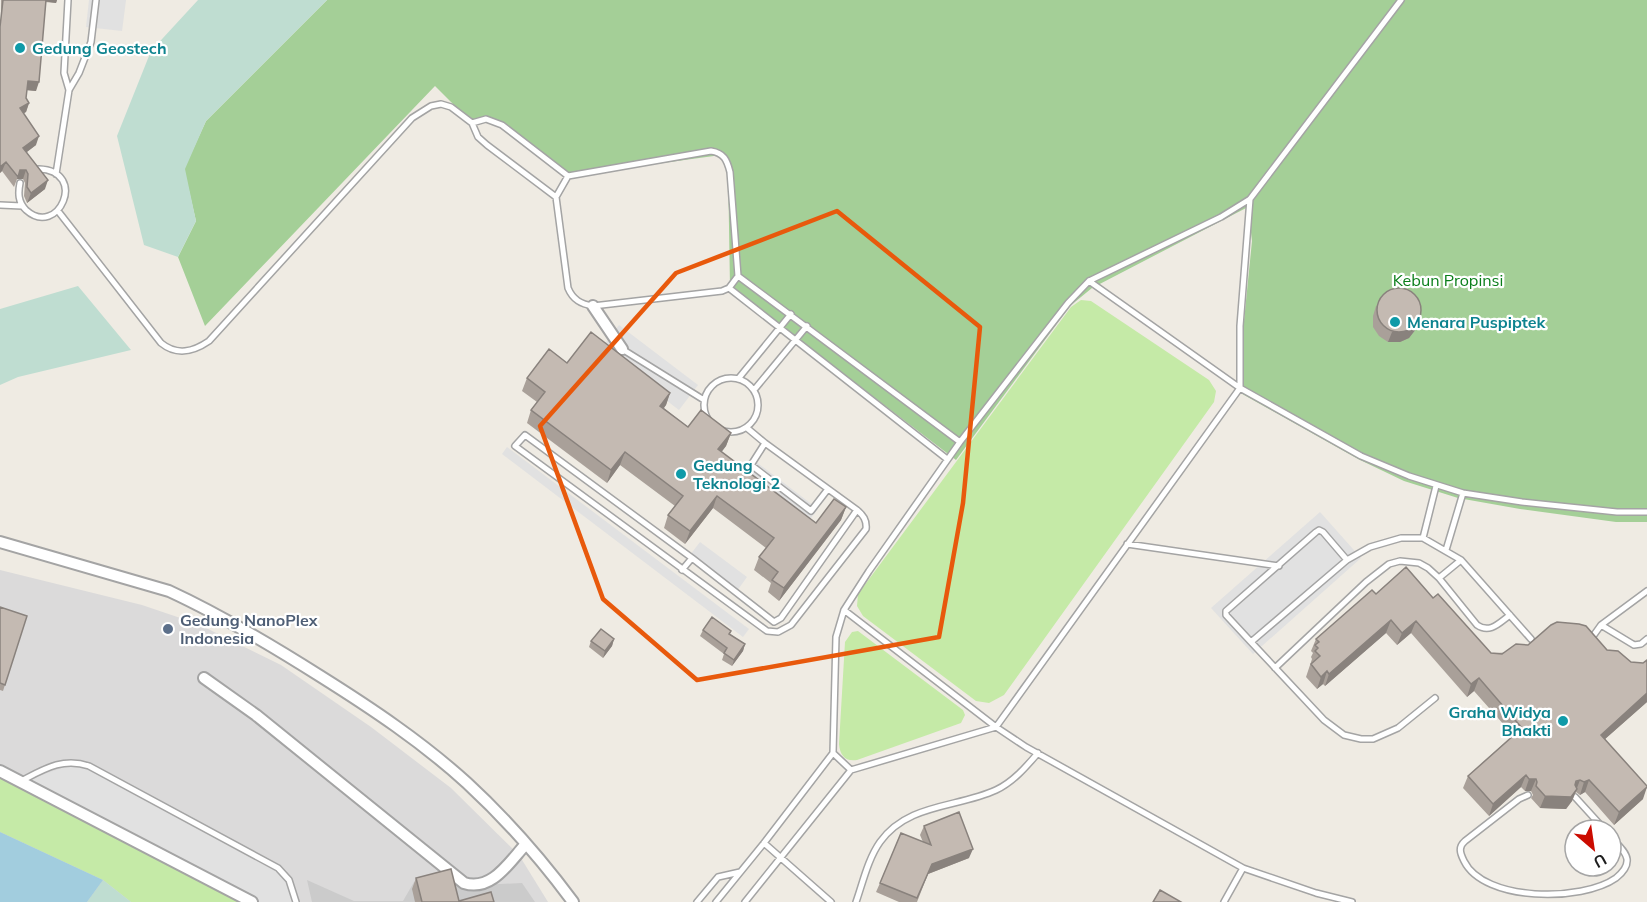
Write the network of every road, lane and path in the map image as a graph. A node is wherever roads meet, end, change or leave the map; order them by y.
1 (68, 0) edge
2 (96, 0) edge
3 (1401, 0) edge
4 (69, 90) junction
5 (472, 123) junction
6 (39, 169) edge
7 (56, 174) junction
8 (568, 176) junction
9 (20, 183) edge
10 (556, 197) junction
11 (1250, 199) junction
12 (0, 205) edge
13 (22, 206) junction
14 (58, 211) junction
15 (738, 276) junction
16 (1089, 281) junction
17 (729, 288) junction
18 (593, 306) junction
19 (791, 314) junction
20 (807, 326) junction
21 (781, 327) junction
22 (796, 339) junction
23 (622, 349) joint
24 (738, 379) junction
25 (1240, 388) junction
26 (754, 390) junction
27 (704, 400) junction
28 (747, 428) junction
29 (960, 442) junction
30 (765, 443) junction
31 (551, 455) junction
32 (947, 459) junction
33 (542, 466) junction
34 (590, 484) junction
35 (1436, 486) junction
36 (828, 489) junction
37 (1463, 493) junction
38 (581, 495) junction
39 (857, 510) junction
40 (626, 511) junction
41 (1647, 513) edge
42 (617, 523) junction
43 (657, 532) junction
44 (1423, 538) junction
45 (0, 542) edge
46 (647, 544) junction
47 (1127, 544) junction
48 (1446, 550) junction
49 (692, 558) junction
50 (1347, 560) junction
51 (1461, 560) junction
52 (1279, 566) junction
53 (682, 570) junction
54 (1439, 578) junction
55 (1647, 591) edge
56 (844, 610) junction
57 (1510, 615) junction
58 (781, 618) junction
59 (791, 625) junction
60 (1601, 626) junction
61 (1531, 639) edge
62 (1647, 639) edge
63 (1251, 642) junction
64 (1589, 642) edge
65 (1275, 668) junction
66 (204, 678) dead end
67 (1435, 698) dead end
68 (996, 727) junction
69 (833, 753) junction
70 (1038, 753) junction
71 (851, 770) junction
72 (0, 771) edge
73 (20, 781) junction
74 (1528, 795) dead end
75 (1575, 797) edge
76 (1594, 818) edge
77 (765, 843) junction
78 (526, 844) junction
79 (1623, 851) edge
80 (782, 857) junction
81 (1244, 868) junction
82 (1623, 870) edge
83 (740, 872) junction
84 (1617, 878) edge
85 (1533, 901) edge
86 (1552, 901) edge
87 (252, 902) edge
88 (296, 902) edge
89 (573, 902) edge
90 (697, 902) edge
91 (716, 902) edge
92 (745, 902) edge
93 (831, 902) edge
94 (856, 902) edge
95 (1224, 902) edge
96 (1352, 902) edge

1 - 4 lane
2 - 4 lane
3 - 11 lane
4 - 7 lane
5 - 8 lane
5 - 10 lane
5 - 14 lane
6 - 7 lane
7 - 14 lane
8 - 10 lane
8 - 15 lane
9 - 13 lane
10 - 18 lane
11 - 16 lane
11 - 25 lane
12 - 13 lane
13 - 14 lane
15 - 17 lane
15 - 19 lane
16 - 25 lane
16 - 29 lane
17 - 18 lane
17 - 21 lane
18 - 23 street
19 - 20 lane
19 - 21 lane
20 - 22 lane
20 - 29 lane
21 - 22 lane
21 - 24 lane
22 - 26 lane
22 - 32 lane
23 - 27 lane
24 - 26 lane
24 - 27 lane
25 - 35 lane
25 - 47 lane
26 - 28 lane
27 - 28 lane
28 - 30 lane
29 - 32 lane
30 - 36 lane
30 - 36 lane
31 - 33 lane
31 - 33 lane
31 - 34 lane
32 - 56 lane
33 - 38 lane
34 - 38 lane
34 - 40 lane
35 - 37 lane
35 - 44 lane
36 - 39 lane
37 - 41 lane
37 - 48 lane
38 - 42 lane
39 - 58 lane
39 - 59 lane
40 - 42 lane
40 - 43 lane
42 - 46 lane
43 - 46 lane
43 - 49 lane
44 - 48 lane
44 - 50 lane
45 - 78 street
46 - 53 lane
47 - 52 lane
47 - 68 lane
48 - 51 lane
49 - 53 lane
49 - 58 lane
50 - 52 lane
50 - 63 lane
51 - 54 lane
51 - 57 lane
52 - 63 lane
53 - 59 lane
54 - 57 lane
54 - 65 lane
55 - 60 lane
56 - 68 lane
56 - 69 lane
57 - 61 lane
58 - 59 lane
60 - 62 lane
60 - 64 lane
63 - 65 lane
65 - 67 lane
66 - 78 street
68 - 70 lane
68 - 71 lane
69 - 71 lane
69 - 77 lane
70 - 81 lane
70 - 94 lane
71 - 80 lane
72 - 73 street
73 - 87 street
73 - 88 lane
74 - 85 lane
75 - 76 lane
77 - 80 lane
77 - 83 lane
78 - 89 street
79 - 82 lane
80 - 92 lane
80 - 93 lane
81 - 95 lane
81 - 96 lane
83 - 90 lane
83 - 91 lane
84 - 86 lane
85 - 86 lane

